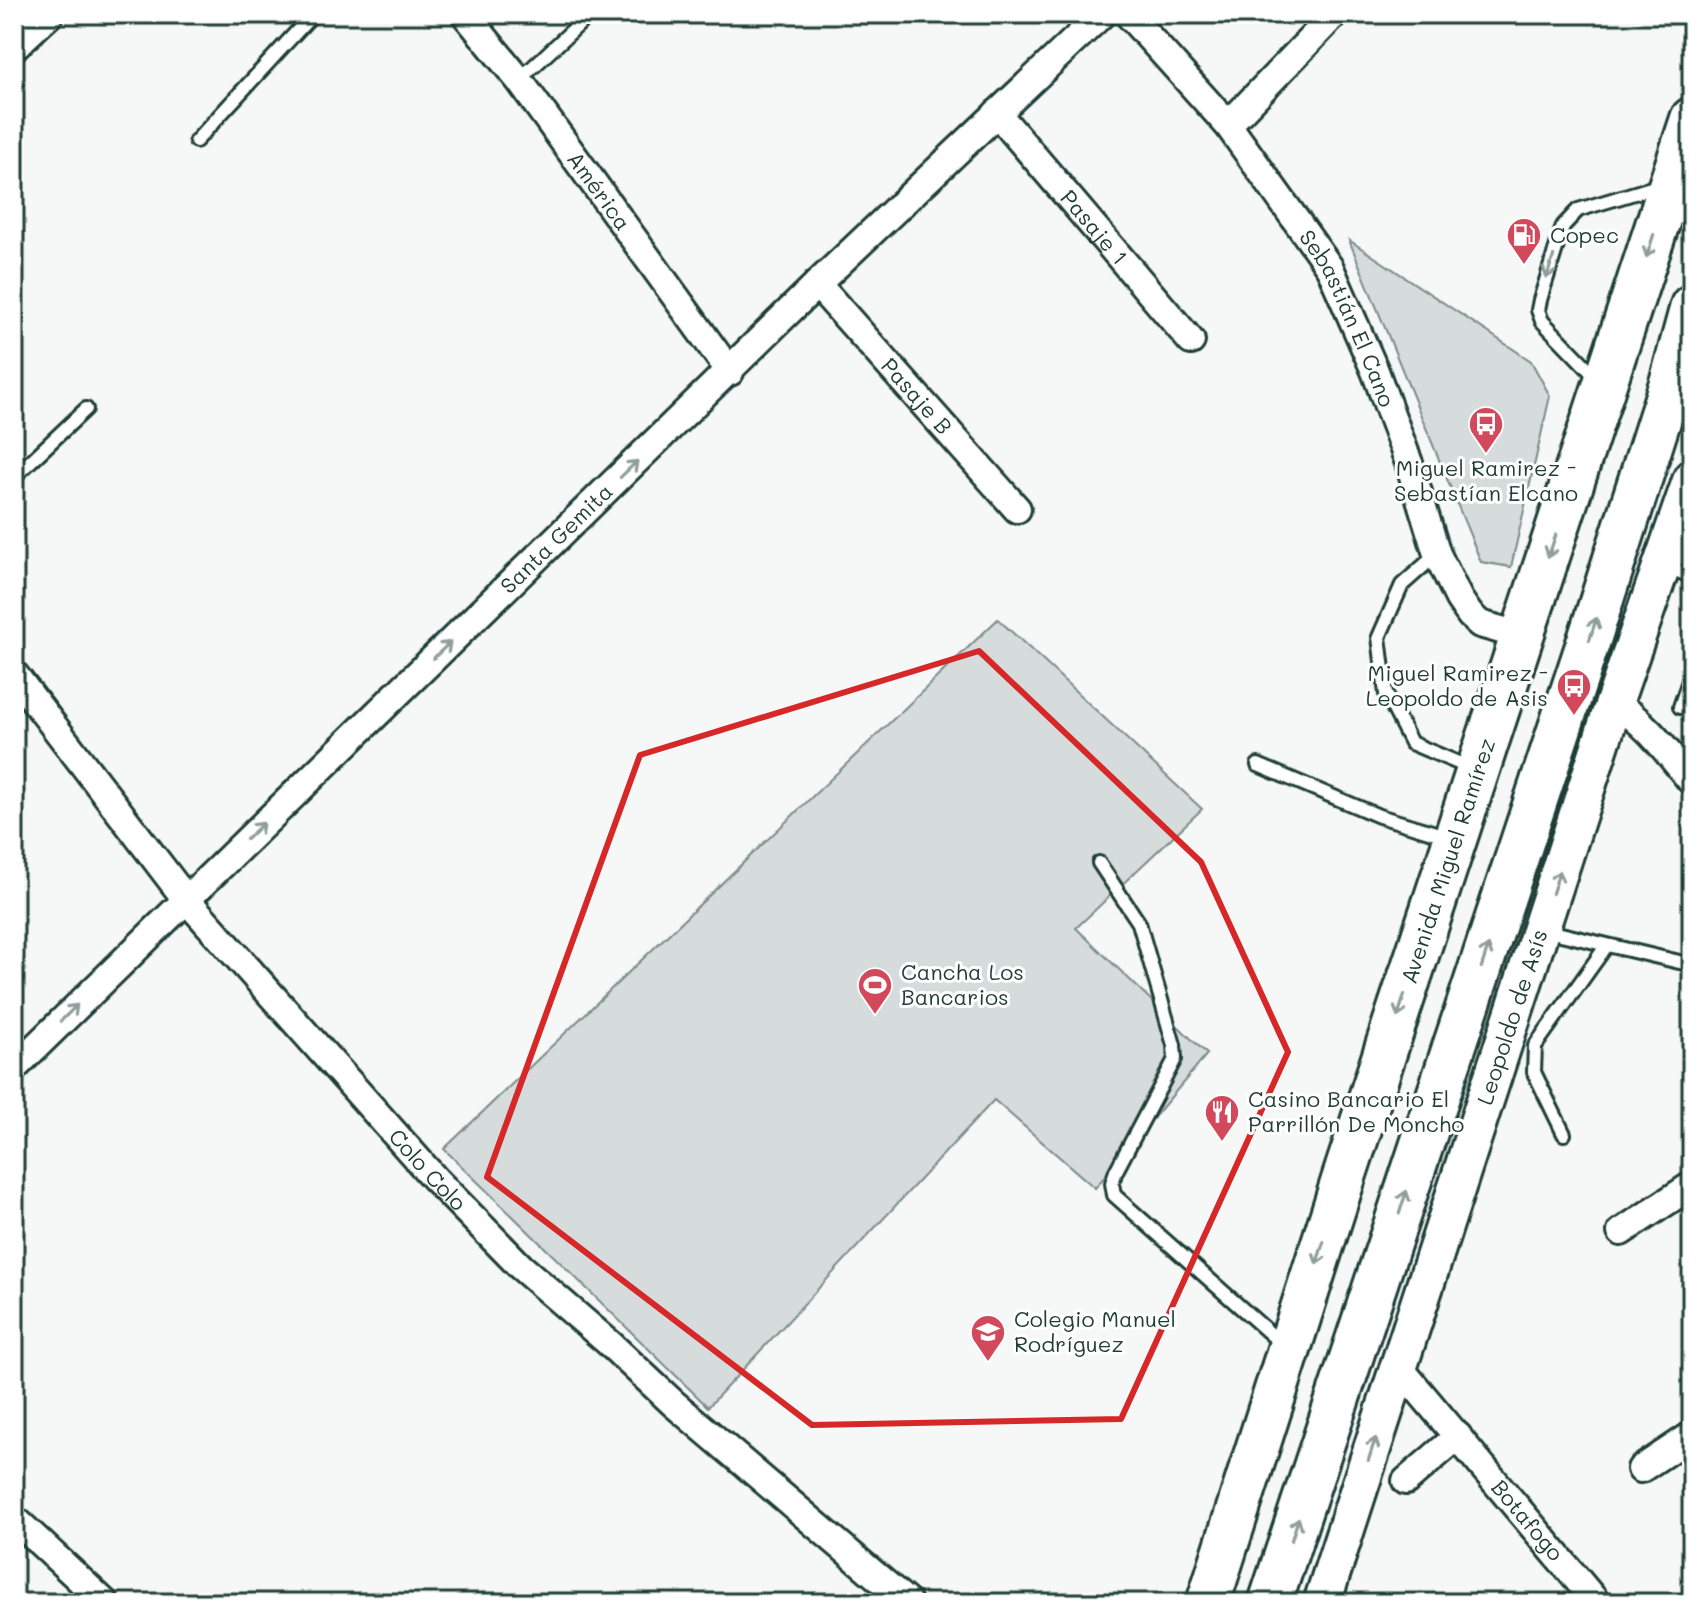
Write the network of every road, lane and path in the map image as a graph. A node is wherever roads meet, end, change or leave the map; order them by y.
1 (50, 14) edge
2 (313, 14) edge
3 (465, 14) edge
4 (590, 14) edge
5 (1102, 14) edge
6 (1128, 14) edge
7 (1335, 14) edge
8 (14, 47) edge
9 (519, 80) junction
10 (997, 113) junction
11 (1692, 119) edge
12 (1228, 125) junction
13 (196, 141) dead end
14 (1671, 182) junction
15 (817, 284) junction
16 (1692, 306) edge
17 (1191, 341) dead end
18 (1681, 366) edge
19 (730, 372) junction
20 (1604, 384) junction
21 (86, 409) dead end
22 (14, 477) edge
23 (1692, 478) edge
24 (1017, 509) dead end
25 (1437, 554) junction
26 (1678, 571) edge
27 (1522, 636) junction
28 (1692, 672) edge
29 (14, 674) edge
30 (1614, 703) junction
31 (1680, 707) dead end
32 (1258, 765) dead end
33 (1478, 772) junction
34 (1692, 782) edge
35 (1456, 839) junction
36 (1099, 863) dead end
37 (185, 898) junction
38 (1541, 929) junction
39 (1607, 945) junction
40 (1692, 965) edge
41 (14, 1068) edge
42 (1564, 1134) dead end
43 (1692, 1185) edge
44 (1621, 1232) dead end
45 (1288, 1350) junction
46 (1399, 1367) junction
47 (1692, 1435) edge
48 (1458, 1436) junction
49 (1641, 1469) dead end
50 (1406, 1481) dead end
51 (19, 1523) dead end
52 (103, 1602) edge
53 (908, 1603) edge
54 (1208, 1603) edge
55 (1270, 1603) edge
56 (1322, 1603) edge
57 (1597, 1603) edge

1 - 8 street
2 - 13 lane
3 - 9 street, América
4 - 9 lane
5 - 10 street, Santa Gemita
6 - 12 street, Sebastián El Cano
7 - 12 street
9 - 19 street, América
10 - 15 street, Santa Gemita
10 - 17 street, Pasaje 1
11 - 14 main road, Avenida Miguel Ramírez
12 - 25 street, Sebastián El Cano
14 -> 20 main road, Avenida Miguel Ramírez
14 -> 20 lane
15 - 19 street, Santa Gemita
15 - 24 street, Pasaje B
16 - 18 main road
55 -> 18 main road
37 -> 19 street, Santa Gemita
20 -> 27 main road, Avenida Miguel Ramírez
21 - 22 lane
23 - 26 street, Leopoldo de Asís
25 - 27 street, Sebastián El Cano
25 - 33 lane
26 - 30 street, Leopoldo de Asís
27 - 33 main road, Avenida Miguel Ramírez
28 - 31 lane
29 - 37 street, Colo Colo
30 - 34 street
38 -> 30 street, Leopoldo de Asís
32 - 35 lane
33 - 35 main road, Avenida Miguel Ramírez
35 -> 45 main road, Avenida Miguel Ramírez
36 - 45 lane
41 -> 37 street, Santa Gemita
37 - 53 street, Colo Colo
38 - 39 lane
38 - 46 street, Leopoldo de Asís
39 - 40 lane
39 - 42 lane
43 - 44 street
45 - 54 main road, Avenida Miguel Ramírez
46 - 48 street, Botafogo
56 -> 46 street, Leopoldo de Asís
47 - 49 street
48 - 50 street
48 - 57 street, Botafogo
51 - 52 street

